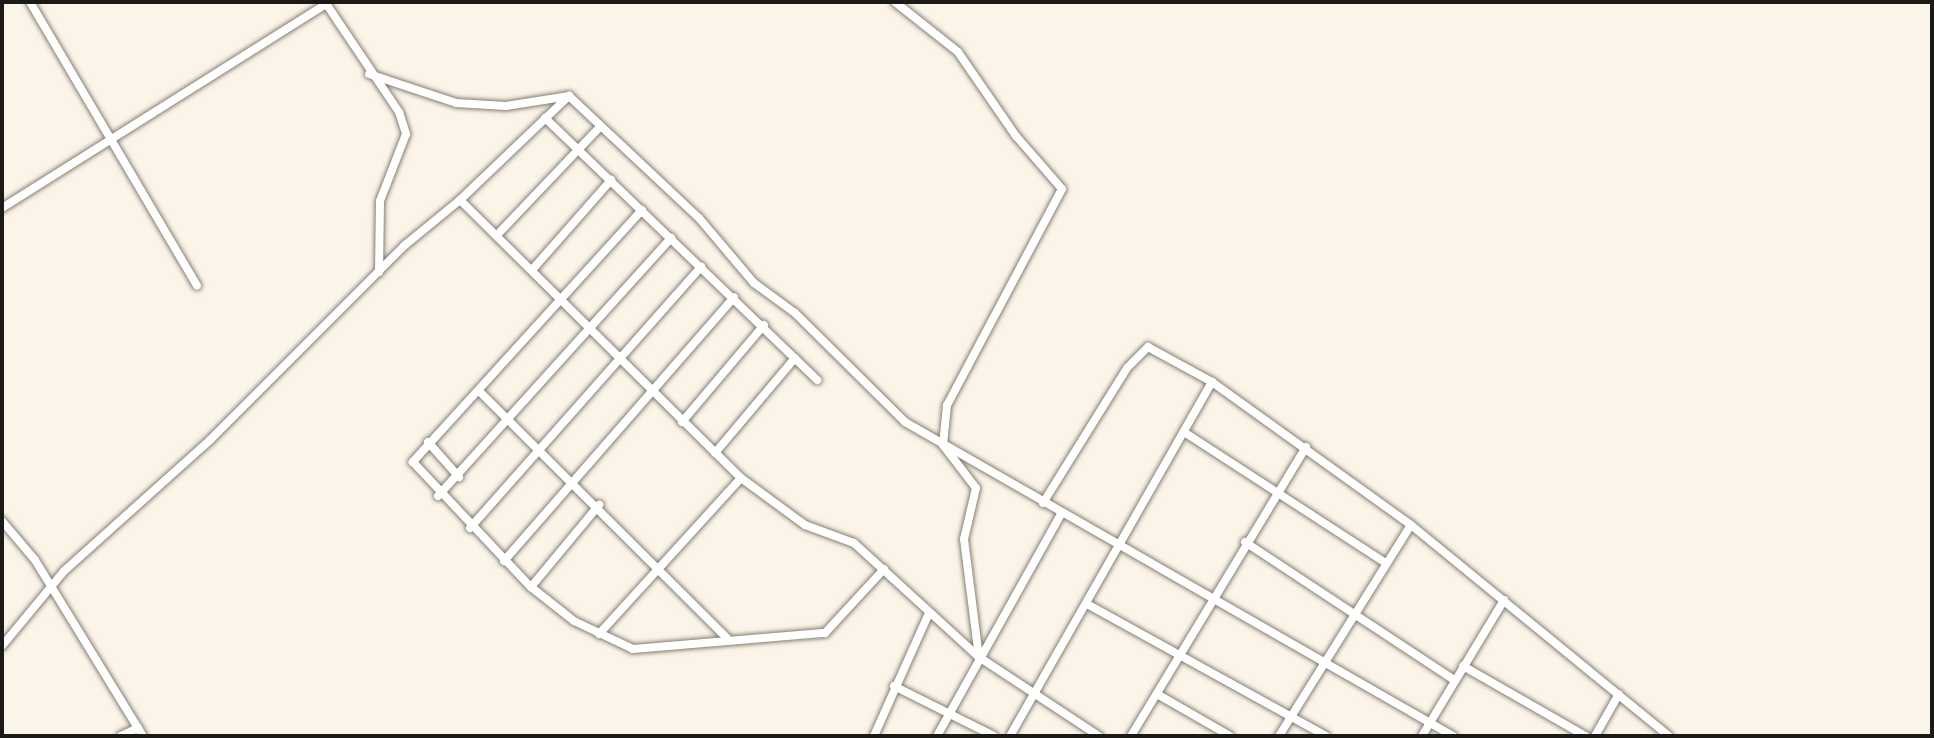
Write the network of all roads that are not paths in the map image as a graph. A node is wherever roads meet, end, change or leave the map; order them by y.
1 (30, 2) edge
2 (895, 2) edge
3 (326, 3) edge
4 (369, 74) junction
5 (569, 96) junction
6 (545, 118) junction
7 (601, 126) junction
8 (114, 137) junction
9 (580, 151) junction
10 (611, 180) junction
11 (460, 200) junction
12 (2, 208) edge
13 (642, 210) junction
14 (498, 234) junction
15 (671, 238) junction
16 (701, 267) junction
17 (532, 270) junction
18 (379, 272) junction
19 (197, 285) dead end
20 (734, 297) junction
21 (561, 299) junction
22 (764, 325) junction
23 (589, 330) junction
24 (795, 358) junction
25 (619, 361) junction
26 (817, 380) dead end
27 (1212, 382) junction
28 (479, 391) junction
29 (650, 391) junction
30 (511, 418) junction
31 (682, 422) junction
32 (1184, 432) junction
33 (428, 442) junction
34 (943, 445) junction
35 (1306, 447) junction
36 (542, 449) junction
37 (715, 453) junction
38 (459, 477) junction
39 (741, 478) junction
40 (574, 480) junction
41 (1280, 492) junction
42 (439, 496) junction
43 (1043, 503) junction
44 (599, 505) junction
45 (1061, 514) junction
46 (2, 521) edge
47 (1411, 525) junction
48 (470, 528) junction
49 (1245, 542) junction
50 (1119, 548) junction
51 (504, 561) junction
52 (1386, 564) junction
53 (660, 566) junction
54 (884, 569) junction
55 (49, 587) junction
56 (531, 587) junction
57 (1209, 598) junction
58 (1504, 600) junction
59 (1087, 604) junction
60 (1352, 611) junction
61 (929, 613) junction
62 (599, 634) junction
63 (727, 638) junction
64 (2, 646) edge
65 (1177, 655) junction
66 (979, 657) junction
67 (1321, 663) junction
68 (1462, 666) junction
69 (1454, 680) junction
70 (894, 685) junction
71 (1157, 694) junction
72 (1619, 694) junction
73 (1034, 696) junction
74 (948, 716) junction
75 (1290, 717) junction
76 (1429, 723) junction
77 (138, 728) junction
78 (121, 736) edge
79 (144, 736) edge
80 (874, 736) edge
81 (937, 736) edge
82 (994, 736) edge
83 (1010, 736) edge
84 (1099, 736) edge
85 (1131, 736) edge
86 (1230, 736) edge
87 (1279, 736) edge
88 (1326, 736) edge
89 (1422, 736) edge
90 (1454, 736) edge
91 (1585, 736) edge
92 (1595, 736) edge
93 (1669, 736) edge

1 - 8 street
2 - 34 street
3 - 4 street
3 - 8 street
4 - 5 street
4 - 18 street
5 - 6 street
5 - 7 street
6 - 9 street
6 - 11 street
7 - 9 street
7 - 34 street
8 - 12 street
8 - 19 street
9 - 10 street
9 - 14 street
10 - 13 street
10 - 17 street
11 - 14 street
11 - 18 street
13 - 15 street
13 - 21 street
14 - 17 street
15 - 16 street
15 - 23 street
16 - 20 street
16 - 25 street
17 - 21 street
18 - 55 street
20 - 22 street
20 - 29 street
21 - 23 street
21 - 28 street
22 - 24 street
22 - 31 street
23 - 25 street
23 - 30 street
24 - 26 street
24 - 37 street
25 - 29 street
25 - 36 street
27 - 32 street
27 - 35 street
27 - 43 street
28 - 30 street
28 - 33 street
29 - 31 street
29 - 40 street
30 - 36 street
30 - 38 street
31 - 37 street
32 - 41 street
32 - 50 street
33 - 38 street
33 - 42 street
34 - 43 street
34 - 66 street
35 - 41 street
35 - 47 street
36 - 40 street
36 - 48 street
37 - 39 street
38 - 42 street
39 - 53 street
39 - 54 street
40 - 44 street
40 - 51 street
41 - 49 street
41 - 52 street
42 - 48 street
43 - 45 street
44 - 53 street
44 - 56 street
45 - 50 street
45 - 66 street
46 - 55 street
47 - 52 street
47 - 58 street
48 - 51 street
49 - 57 street
49 - 60 street
50 - 57 street
50 - 59 street
51 - 56 street
52 - 60 street
53 - 62 street
53 - 63 street
54 - 61 street
54 - 63 street
55 - 64 street
55 - 77 street
56 - 62 street
57 - 65 street
57 - 67 street
58 - 68 street
58 - 72 street
59 - 65 street
59 - 73 street
60 - 67 street
60 - 69 street
61 - 66 street
61 - 70 street
62 - 63 street
65 - 71 street
65 - 75 street
66 - 73 street
66 - 74 street
67 - 75 street
67 - 76 street
68 - 69 street
68 - 91 street
69 - 76 street
70 - 74 street
70 - 80 street
71 - 85 street
71 - 86 street
72 - 92 street
72 - 93 street
73 - 83 street
73 - 84 street
74 - 81 street
74 - 82 street
75 - 87 street
75 - 88 street
76 - 89 street
76 - 90 street
77 - 78 street
77 - 79 street

